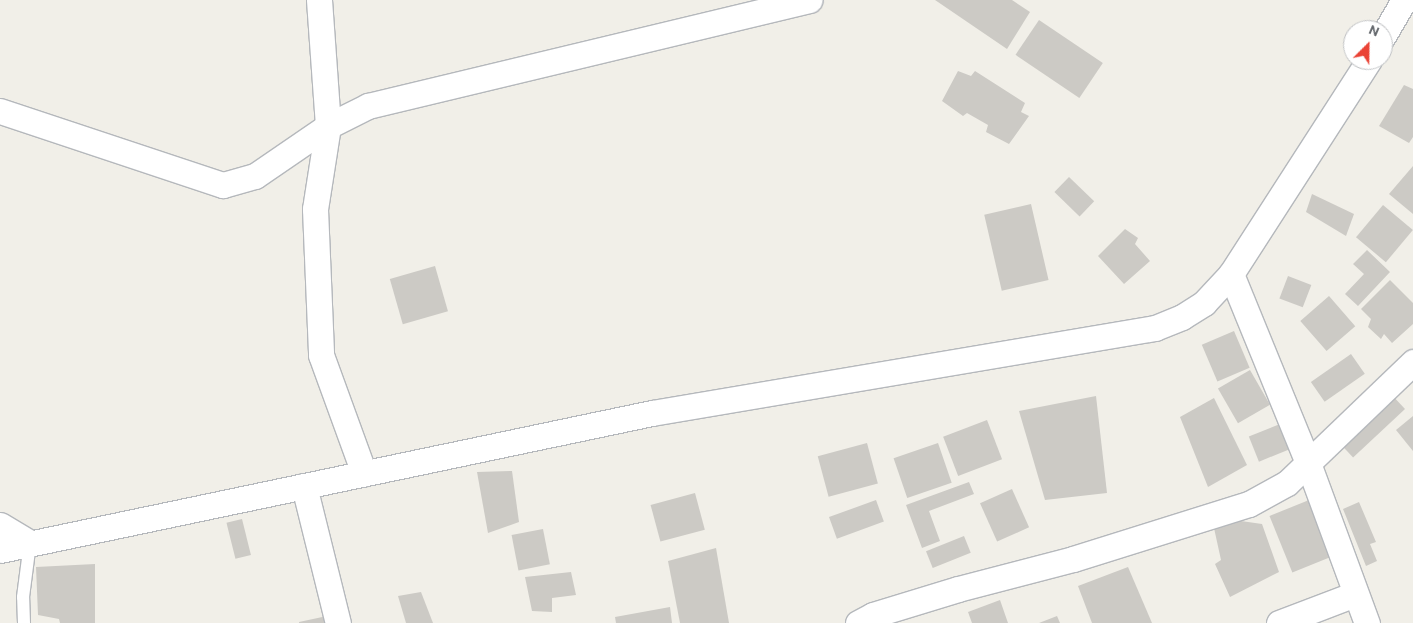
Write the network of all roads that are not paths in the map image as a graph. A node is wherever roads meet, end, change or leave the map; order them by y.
1 (319, 0) edge
2 (809, 0) edge
3 (1404, 0) edge
4 (1392, 20) edge
5 (1363, 70) edge
6 (0, 111) edge
7 (328, 126) junction
8 (1231, 274) junction
9 (1413, 362) edge
10 (1308, 463) junction
11 (364, 473) junction
12 (304, 486) junction
13 (0, 525) edge
14 (30, 543) junction
15 (0, 550) edge
16 (1355, 594) junction
17 (24, 623) edge
18 (338, 623) edge
19 (858, 623) edge
20 (1279, 623) edge
21 (1367, 623) edge

1 - 7 street
2 - 7 street
3 - 4 street
5 - 8 street
6 - 7 street
7 - 11 street
8 - 10 street
8 - 11 street
9 - 10 street
10 - 16 street
10 - 19 street
11 - 12 street
12 - 14 street
12 - 18 street
13 - 14 street
14 - 15 street
14 - 17 lane
16 - 20 street
16 - 21 street

